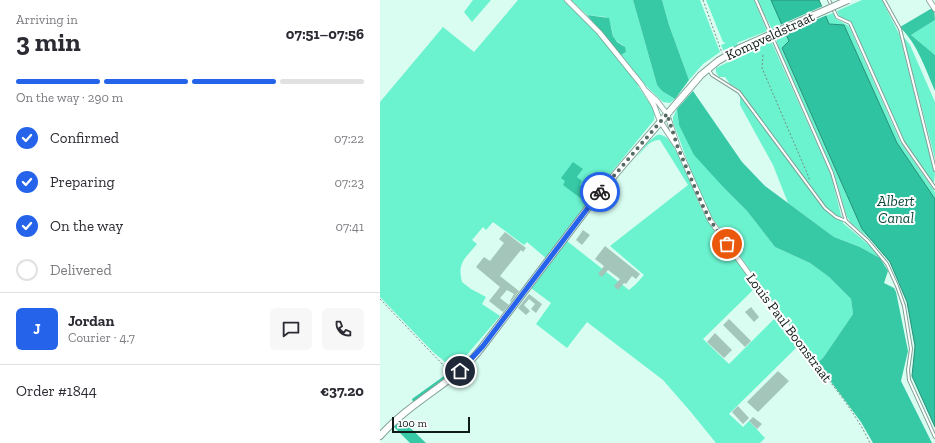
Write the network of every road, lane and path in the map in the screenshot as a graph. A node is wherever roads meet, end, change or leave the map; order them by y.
1 (567, 0) edge
2 (702, 0) edge
3 (756, 0) edge
4 (829, 0) edge
5 (848, 0) edge
6 (884, 0) edge
7 (929, 0) edge
8 (935, 9) edge
9 (763, 55) dead end
10 (724, 57) junction
11 (708, 69) junction
12 (646, 91) junction
13 (667, 114) junction
14 (660, 121) junction
15 (678, 148) junction
16 (935, 170) edge
17 (935, 188) edge
18 (813, 192) junction
19 (846, 221) junction
20 (380, 299) edge
21 (794, 336) joint
22 (451, 378) junction
23 (380, 436) edge
24 (935, 437) edge
25 (870, 443) edge

1 - 12 street
2 - 10 path
3 - 19 lane
4 - 17 lane
5 - 10 street, Kompveldstraat, bridge
6 - 16 lane
7 - 8 street
9 - 18 path
10 - 11 street, Kompveldstraat
11 - 13 street, Kompveldstraat
11 - 18 lane
12 - 13 street
12 - 14 street, Louis Paul Boonstraat
13 - 14 street, Kompveldstraat
13 - 15 street, Louis Paul Boonstraat
14 - 15 street, Louis Paul Boonstraat
14 - 22 street, Kompveldstraat
15 - 21 street, Louis Paul Boonstraat
18 - 19 lane
19 - 24 lane
20 - 22 path
21 - 25 path, Louis Paul Boonstraat
22 - 23 street, Kompveldstraat

